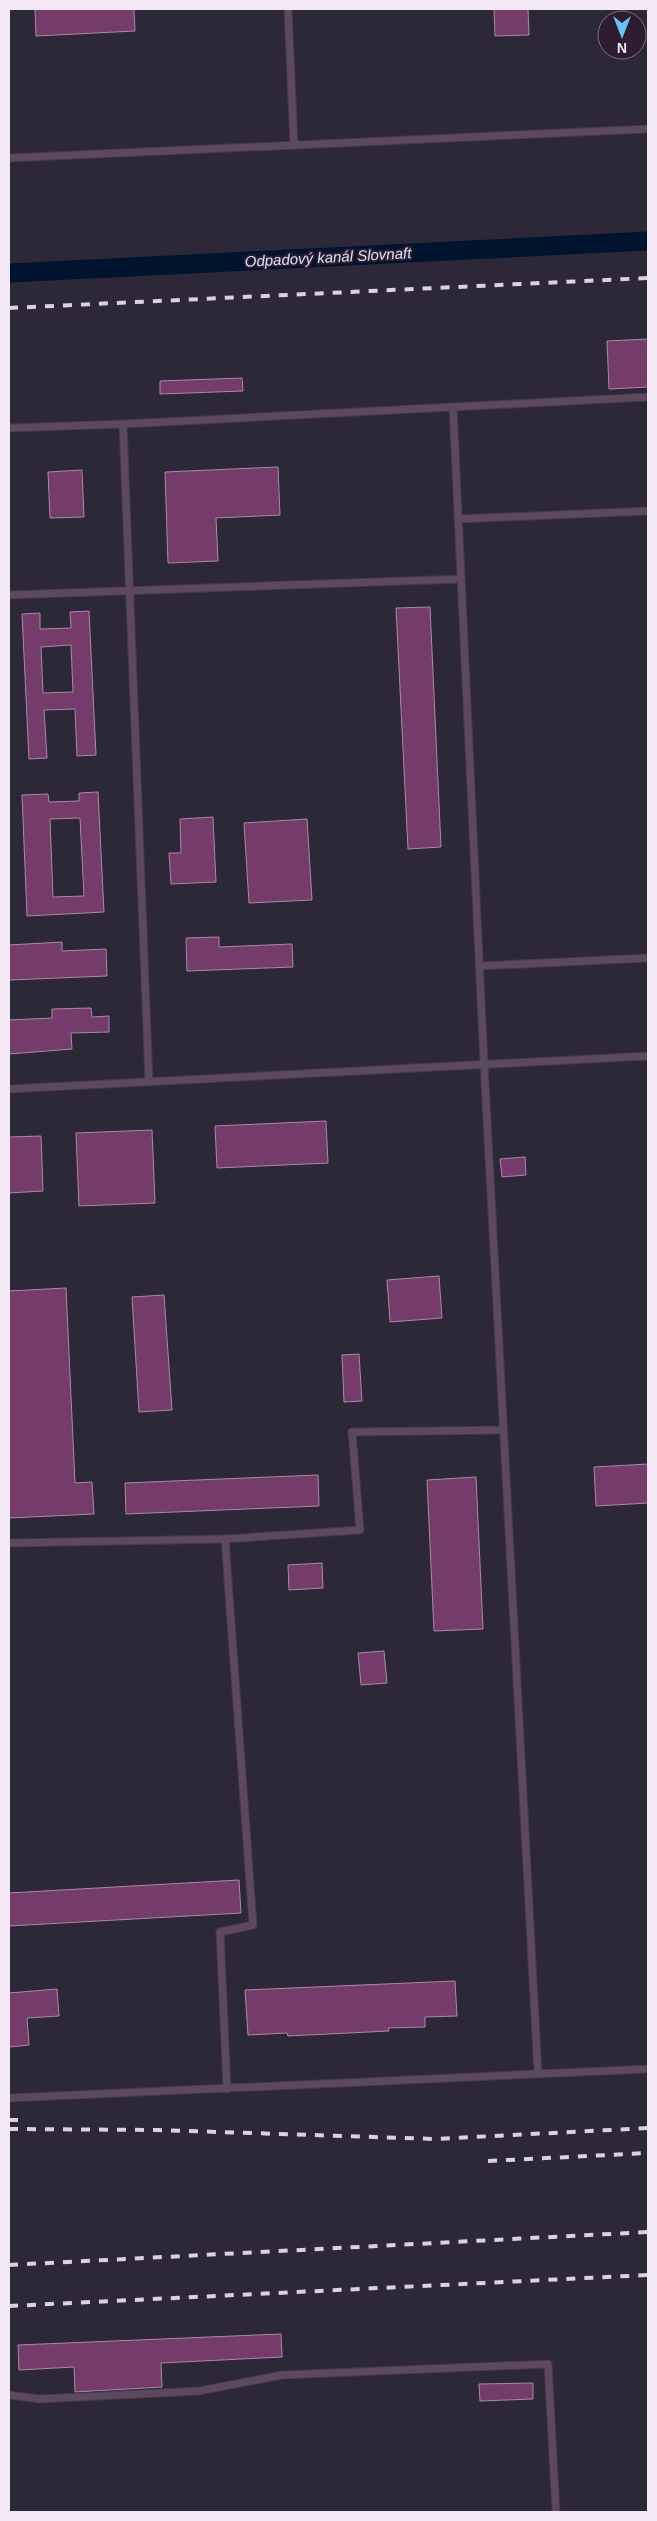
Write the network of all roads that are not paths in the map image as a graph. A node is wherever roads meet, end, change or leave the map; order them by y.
1 (288, 9) edge
2 (648, 129) edge
3 (294, 145) junction
4 (9, 158) edge
5 (648, 397) edge
6 (453, 407) junction
7 (124, 424) junction
8 (9, 428) edge
9 (648, 511) edge
10 (458, 518) junction
11 (461, 578) junction
12 (131, 591) junction
13 (9, 595) edge
14 (648, 958) edge
15 (479, 966) junction
16 (648, 1056) edge
17 (484, 1064) junction
18 (149, 1082) junction
19 (9, 1089) edge
20 (503, 1430) junction
21 (225, 1539) junction
22 (9, 1542) edge
23 (648, 2069) edge
24 (538, 2074) junction
25 (227, 2089) junction
26 (9, 2098) edge
27 (9, 2395) edge
28 (556, 2512) edge

1 - 3 lane
2 - 3 lane
3 - 4 lane
5 - 6 lane
6 - 7 lane
6 - 10 lane
7 - 8 lane
7 - 12 lane
9 - 10 lane
10 - 11 lane
11 - 12 lane
11 - 15 lane
12 - 13 lane
12 - 18 lane
14 - 15 lane
15 - 17 lane
16 - 17 lane
17 - 18 lane
17 - 20 lane
18 - 19 lane
20 - 21 lane
20 - 24 lane
21 - 22 lane
21 - 25 lane
23 - 24 lane
24 - 25 lane
25 - 26 lane
27 - 28 lane

